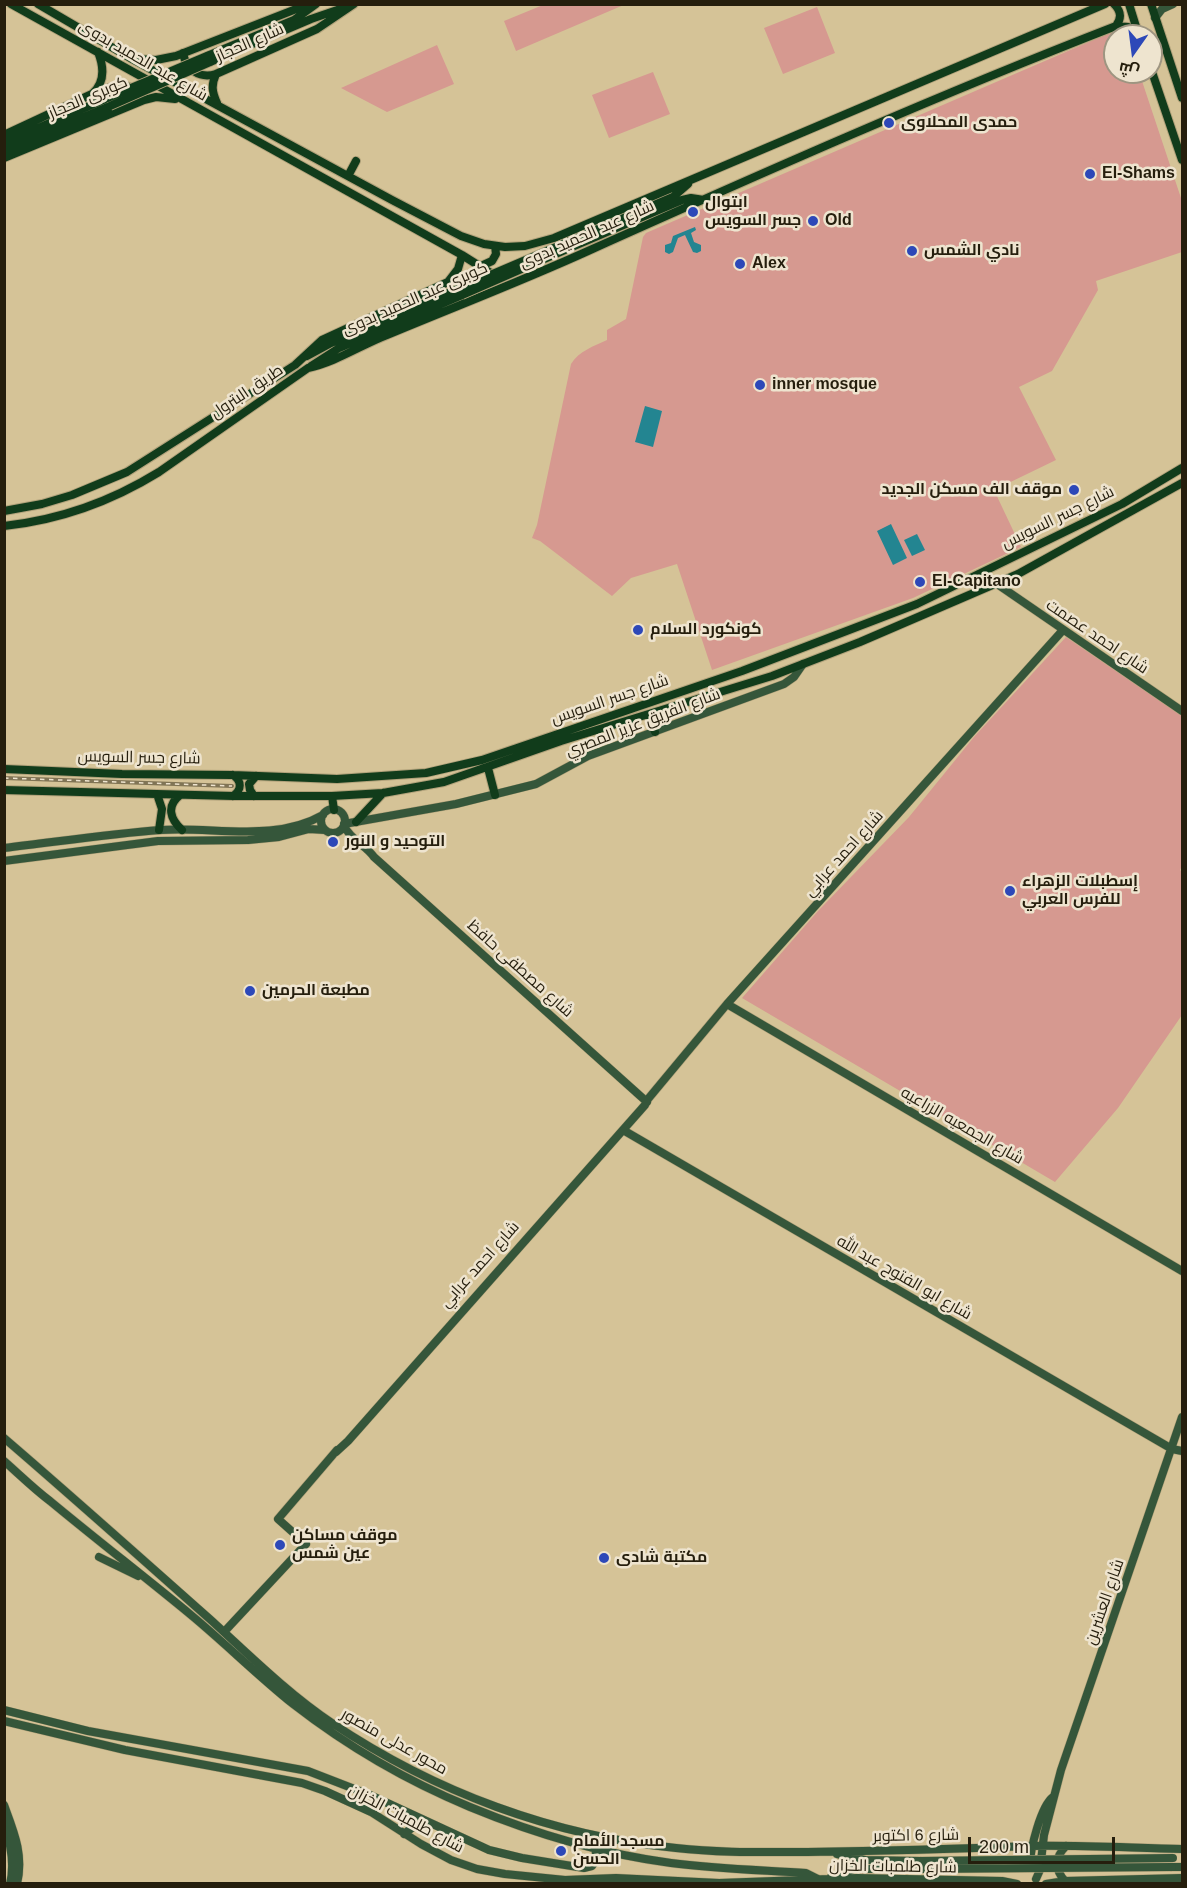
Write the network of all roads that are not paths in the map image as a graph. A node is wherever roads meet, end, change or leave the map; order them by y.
1 (11, 4) edge
2 (38, 4) edge
3 (309, 4) edge
4 (316, 4) edge
5 (1105, 4) edge
6 (1114, 4) edge
7 (1129, 4) edge
8 (1151, 4) edge
9 (1173, 4) edge
10 (352, 5) edge
11 (1155, 18) junction
12 (1117, 24) edge
13 (1135, 24) edge
14 (1103, 31) edge
15 (98, 52) junction
16 (183, 54) junction
17 (132, 58) junction
18 (208, 59) junction
19 (216, 74) junction
20 (1156, 84) edge
21 (92, 94) junction
22 (1182, 98) edge
23 (182, 100) junction
24 (107, 102) junction
25 (133, 104) junction
26 (217, 104) junction
27 (4, 135) edge
28 (4, 143) edge
29 (4, 151) edge
30 (4, 158) edge
31 (1182, 160) edge
32 (356, 161) dead end
33 (348, 176) junction
34 (690, 181) junction
35 (704, 200) junction
36 (554, 238) junction
37 (495, 246) junction
38 (525, 246) junction
39 (565, 246) junction
40 (462, 255) junction
41 (566, 261) junction
42 (480, 266) junction
43 (540, 273) junction
44 (447, 282) junction
45 (510, 286) junction
46 (461, 291) junction
47 (478, 298) junction
48 (303, 358) junction
49 (308, 368) junction
50 (1182, 468) edge
51 (1182, 483) edge
52 (4, 511) edge
53 (4, 526) edge
54 (996, 584) junction
55 (1063, 630) junction
56 (766, 662) junction
57 (803, 664) junction
58 (742, 671) junction
59 (772, 676) junction
60 (747, 684) junction
61 (1182, 711) edge
62 (649, 714) junction
63 (655, 732) junction
64 (488, 768) junction
65 (4, 769) edge
66 (232, 775) junction
67 (256, 776) junction
68 (4, 790) edge
69 (383, 793) junction
70 (157, 794) junction
71 (180, 795) junction
72 (495, 795) junction
73 (233, 796) junction
74 (254, 796) junction
75 (332, 796) junction
76 (333, 810) junction
77 (323, 815) junction
78 (356, 822) junction
79 (344, 825) junction
80 (159, 830) junction
81 (182, 830) junction
82 (325, 830) junction
83 (335, 833) junction
84 (4, 849) edge
85 (374, 857) junction
86 (4, 861) edge
87 (727, 1004) junction
88 (647, 1100) junction
89 (623, 1130) junction
90 (1182, 1271) edge
91 (1182, 1417) edge
92 (5, 1441) edge
93 (1172, 1449) junction
94 (20, 1451) junction
95 (1182, 1451) edge
96 (336, 1452) junction
97 (5, 1462) edge
98 (99, 1557) dead end
99 (152, 1582) junction
100 (224, 1632) junction
101 (4, 1710) edge
102 (4, 1721) edge
103 (57, 1723) junction
104 (54, 1734) junction
105 (1053, 1797) junction
106 (4, 1805) edge
107 (414, 1816) junction
108 (4, 1825) edge
109 (404, 1834) junction
110 (1032, 1846) junction
111 (1042, 1846) junction
112 (1066, 1846) junction
113 (595, 1848) junction
114 (1002, 1848) junction
115 (1182, 1849) edge
116 (830, 1852) junction
117 (1182, 1858) edge
118 (1172, 1863) junction
119 (920, 1865) junction
120 (1182, 1867) edge
121 (1182, 1878) edge
122 (822, 1879) junction
123 (1002, 1881) junction
124 (1065, 1881) junction
125 (642, 1882) edge
126 (1036, 1882) edge
127 (10, 1884) edge
128 (17, 1884) edge
129 (1017, 1884) edge
130 (1046, 1884) edge

1 - 15 main road, شارع عبد الحميد بدوى
2 - 17 main road, شارع عبد الحميد بدوى
3 - 16 main road, شارع الحجاز
4 - 18 main road, كوبرى الحجاز
5 - 34 main road, شارع عبد الحميد بدوى
6 - 12 main road
7 - 13 main road
8 - 11 main road
9 - 11 street
10 - 18 main road, كوبرى الحجاز
10 - 19 main road, شارع الحجاز
11 - 22 main road
14 - 35 main road, شارع عبد الحميد بدوى
15 - 21 main road
15 - 23 main road, شارع عبد الحميد بدوى
16 - 17 main road, شارع الحجاز
16 - 19 main road
17 - 26 main road, شارع عبد الحميد بدوى
18 - 24 main road, كوبرى الحجاز, bridge
19 - 26 main road, شارع الحجاز
20 - 31 main road
21 - 25 main road
21 - 27 main road
23 - 25 main road
23 - 40 main road, شارع عبد الحميد بدوى
24 - 28 main road, كوبرى الحجاز
24 - 29 main road, كوبرى الحجاز
25 - 30 main road
26 - 33 main road, شارع عبد الحميد بدوى
32 - 33 main road
33 - 37 main road, شارع عبد الحميد بدوى
34 - 36 main road, شارع عبد الحميد بدوى
34 - 39 main road, كوبرى عبد الحميد بدوى
35 - 39 main road, كوبرى عبد الحميد بدوى
35 - 41 main road, شارع عبد الحميد بدوى
36 - 38 main road, شارع عبد الحميد بدوى
36 - 41 main road
37 - 38 main road, شارع عبد الحميد بدوى
37 - 42 main road
38 - 43 main road
39 - 46 main road, كوبرى عبد الحميد بدوى, bridge
40 - 42 main road, شارع عبد الحميد بدوى
40 - 44 main road
41 - 43 main road, شارع عبد الحميد بدوى
42 - 45 main road, شارع عبد الحميد بدوى
43 - 45 main road, شارع عبد الحميد بدوى
44 - 47 main road
44 - 48 main road, طريق البترول
45 - 47 main road, طريق البترول
46 - 48 main road, كوبرى عبد الحميد بدوى
46 - 49 main road, كوبرى عبد الحميد بدوى
47 - 49 main road, طريق البترول
48 - 52 main road, طريق البترول
49 - 53 main road, طريق البترول
50 - 56 main road, شارع جسر السويس
51 - 54 main road, شارع جسر السويس
54 - 55 street, شارع احمد عصمت
54 - 57 main road, شارع جسر السويس
55 - 61 street, شارع احمد عصمت
55 - 87 street, شارع احمد عرابي
56 - 58 main road, شارع جسر السويس
56 - 59 main road
57 - 59 main road, شارع جسر السويس
57 - 63 street, شارع الفريق عزيز المصري
58 - 60 main road
58 - 67 main road, شارع جسر السويس
59 - 60 main road, شارع جسر السويس
60 - 62 main road, شارع جسر السويس
62 - 63 main road
62 - 64 main road, شارع جسر السويس
63 - 72 street, شارع الفريق عزيز المصري
64 - 69 main road, شارع جسر السويس
64 - 72 main road
65 - 66 main road, شارع جسر السويس
66 - 67 main road, شارع جسر السويس
66 - 73 main road
67 - 74 main road
68 - 70 main road, شارع جسر السويس
69 - 75 main road, شارع جسر السويس
69 - 78 main road
70 - 71 main road, شارع جسر السويس
70 - 80 main road
71 - 73 main road, شارع جسر السويس
71 - 81 main road
72 - 78 street, شارع الفريق عزيز المصري
73 - 74 main road, شارع جسر السويس
74 - 75 main road, شارع جسر السويس
75 - 76 main road
76 - 77 street
76 - 79 street
77 - 81 street
77 - 82 street
78 - 79 street, شارع الفريق عزيز المصري
79 - 83 street
79 - 85 street, شارع مصطفى حافظ
80 - 81 street
80 - 84 street
82 - 83 street
82 - 86 street
83 - 85 street, شارع مصطفى حافظ
85 - 88 street, شارع مصطفى حافظ
87 - 88 street, شارع احمد عرابي
87 - 90 street, شارع الجمعيه الزراعيه
88 - 89 street, شارع احمد عرابي
88 - 96 street, شارع احمد عرابي
89 - 93 street, شارع ابو الفتوح عبد الله
89 - 96 street, شارع احمد عرابي
91 - 93 street, شارع العشرين
92 - 94 street, محور عدلى منصور
93 - 95 street, شارع ابو الفتوح عبد الله
93 - 105 street, شارع العشرين
94 - 97 street
94 - 100 street, محور عدلى منصور
96 - 100 street, شارع احمد عرابي
97 - 99 street, محور عدلى منصور
98 - 99 street
99 - 113 street, محور عدلى منصور
100 - 116 street, محور عدلى منصور
101 - 103 street, شارع طلمبات الخزان
102 - 104 street, شارع طلمبات الخزان
103 - 104 street
103 - 107 street, شارع طلمبات الخزان
104 - 109 street, شارع طلمبات الخزان
105 - 110 street, شارع العشرين
105 - 111 street, شارع العشرين
106 - 128 street
107 - 109 street
107 - 113 street, شارع طلمبات الخزان
108 - 127 street
109 - 125 street, شارع طلمبات الخزان
110 - 111 street, شارع 6 اكتوبر
110 - 114 street, شارع 6 اكتوبر
110 - 126 street, شارع العشرين
111 - 112 street, شارع 6 اكتوبر
111 - 126 street, شارع العشرين
112 - 115 street, شارع 6 اكتوبر
112 - 124 street
113 - 122 street, محور عدلى منصور
114 - 116 street, شارع 6 اكتوبر
114 - 123 street
116 - 119 street
117 - 118 street
118 - 119 street, bridge
118 - 120 street
119 - 122 street
121 - 124 street
122 - 123 street, شارع طلمبات الخزان
122 - 125 street, شارع طلمبات الخزان
123 - 129 street, شارع طلمبات الخزان
124 - 130 street

